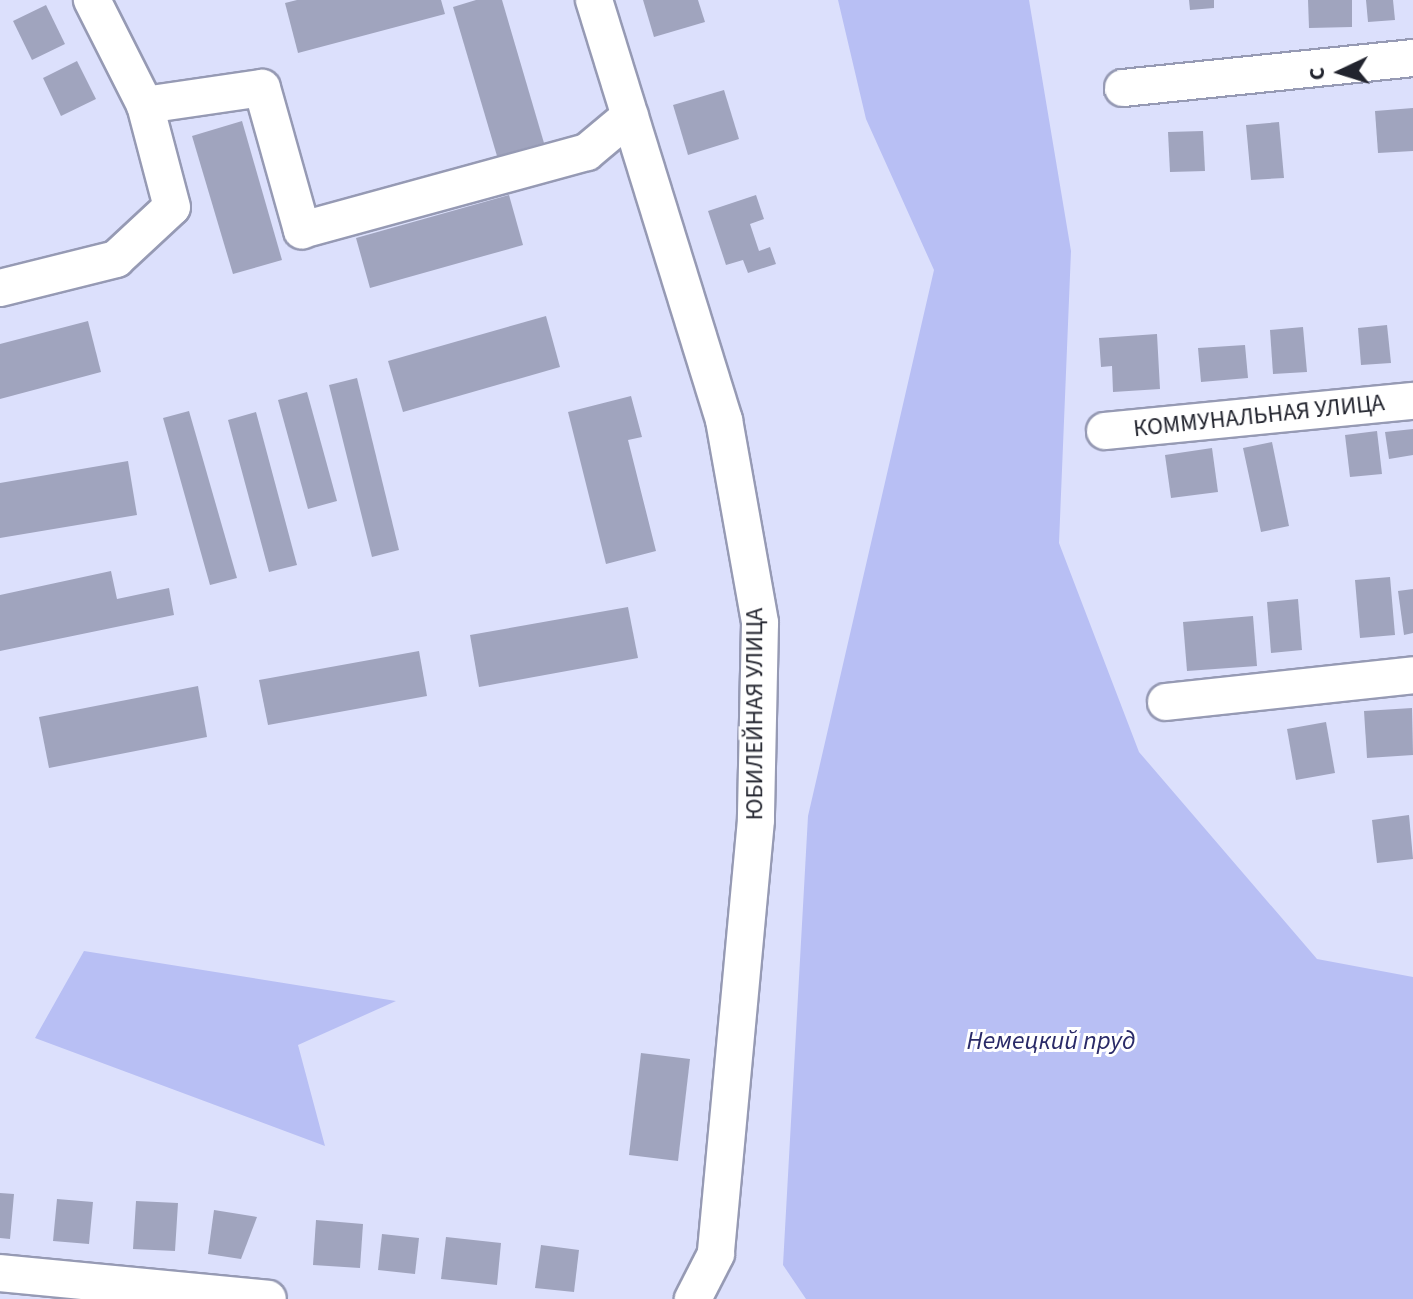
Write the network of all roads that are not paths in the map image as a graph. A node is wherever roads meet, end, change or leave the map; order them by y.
1 (92, 0) edge
2 (594, 0) edge
3 (1413, 58) edge
4 (1123, 88) dead end
5 (145, 105) junction
6 (630, 116) junction
7 (0, 288) edge
8 (1413, 401) edge
9 (1105, 431) dead end
10 (1413, 675) edge
11 (1166, 702) dead end
12 (0, 1273) edge
13 (268, 1299) edge
14 (693, 1299) edge

1 - 5 street
2 - 6 street, ЮБИЛЕЙНАЯ УЛИЦА
3 - 4 street
5 - 6 street
5 - 7 street
6 - 14 street, ЮБИЛЕЙНАЯ УЛИЦА
8 - 9 street, КОММУНАЛЬНАЯ УЛИЦА
10 - 11 street
12 - 13 street

